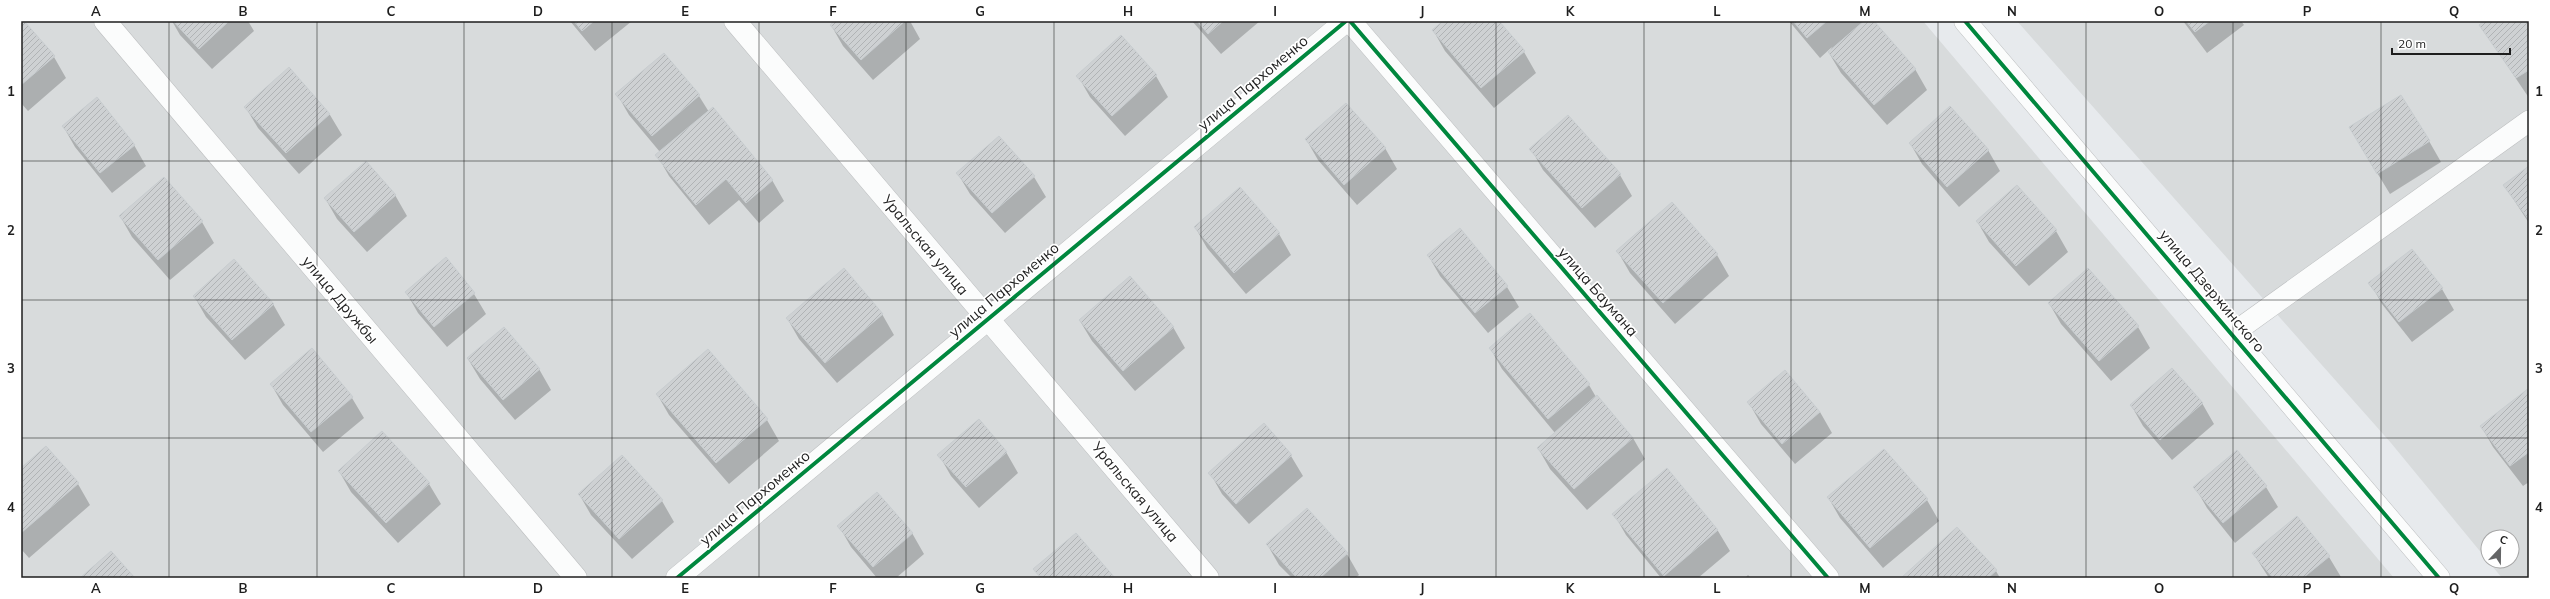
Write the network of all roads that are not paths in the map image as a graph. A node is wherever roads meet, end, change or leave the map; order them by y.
1 (105, 21) edge
2 (735, 21) edge
3 (1346, 21) edge
4 (1350, 21) edge
5 (1965, 21) edge
6 (2529, 121) edge
7 (988, 319) junction
8 (2232, 334) junction
9 (576, 578) edge
10 (677, 578) edge
11 (1208, 578) edge
12 (1828, 578) edge
13 (2439, 578) edge

1 - 9 street, улица Дружбы
2 - 7 street, Уральская улица
3 - 7 street, улица Пархоменко
4 - 12 street, улица Баумана
5 - 8 street, улица Дзержинского
6 - 8 lane
7 - 10 street, улица Пархоменко
7 - 11 street, Уральская улица
8 - 13 street, улица Дзержинского

